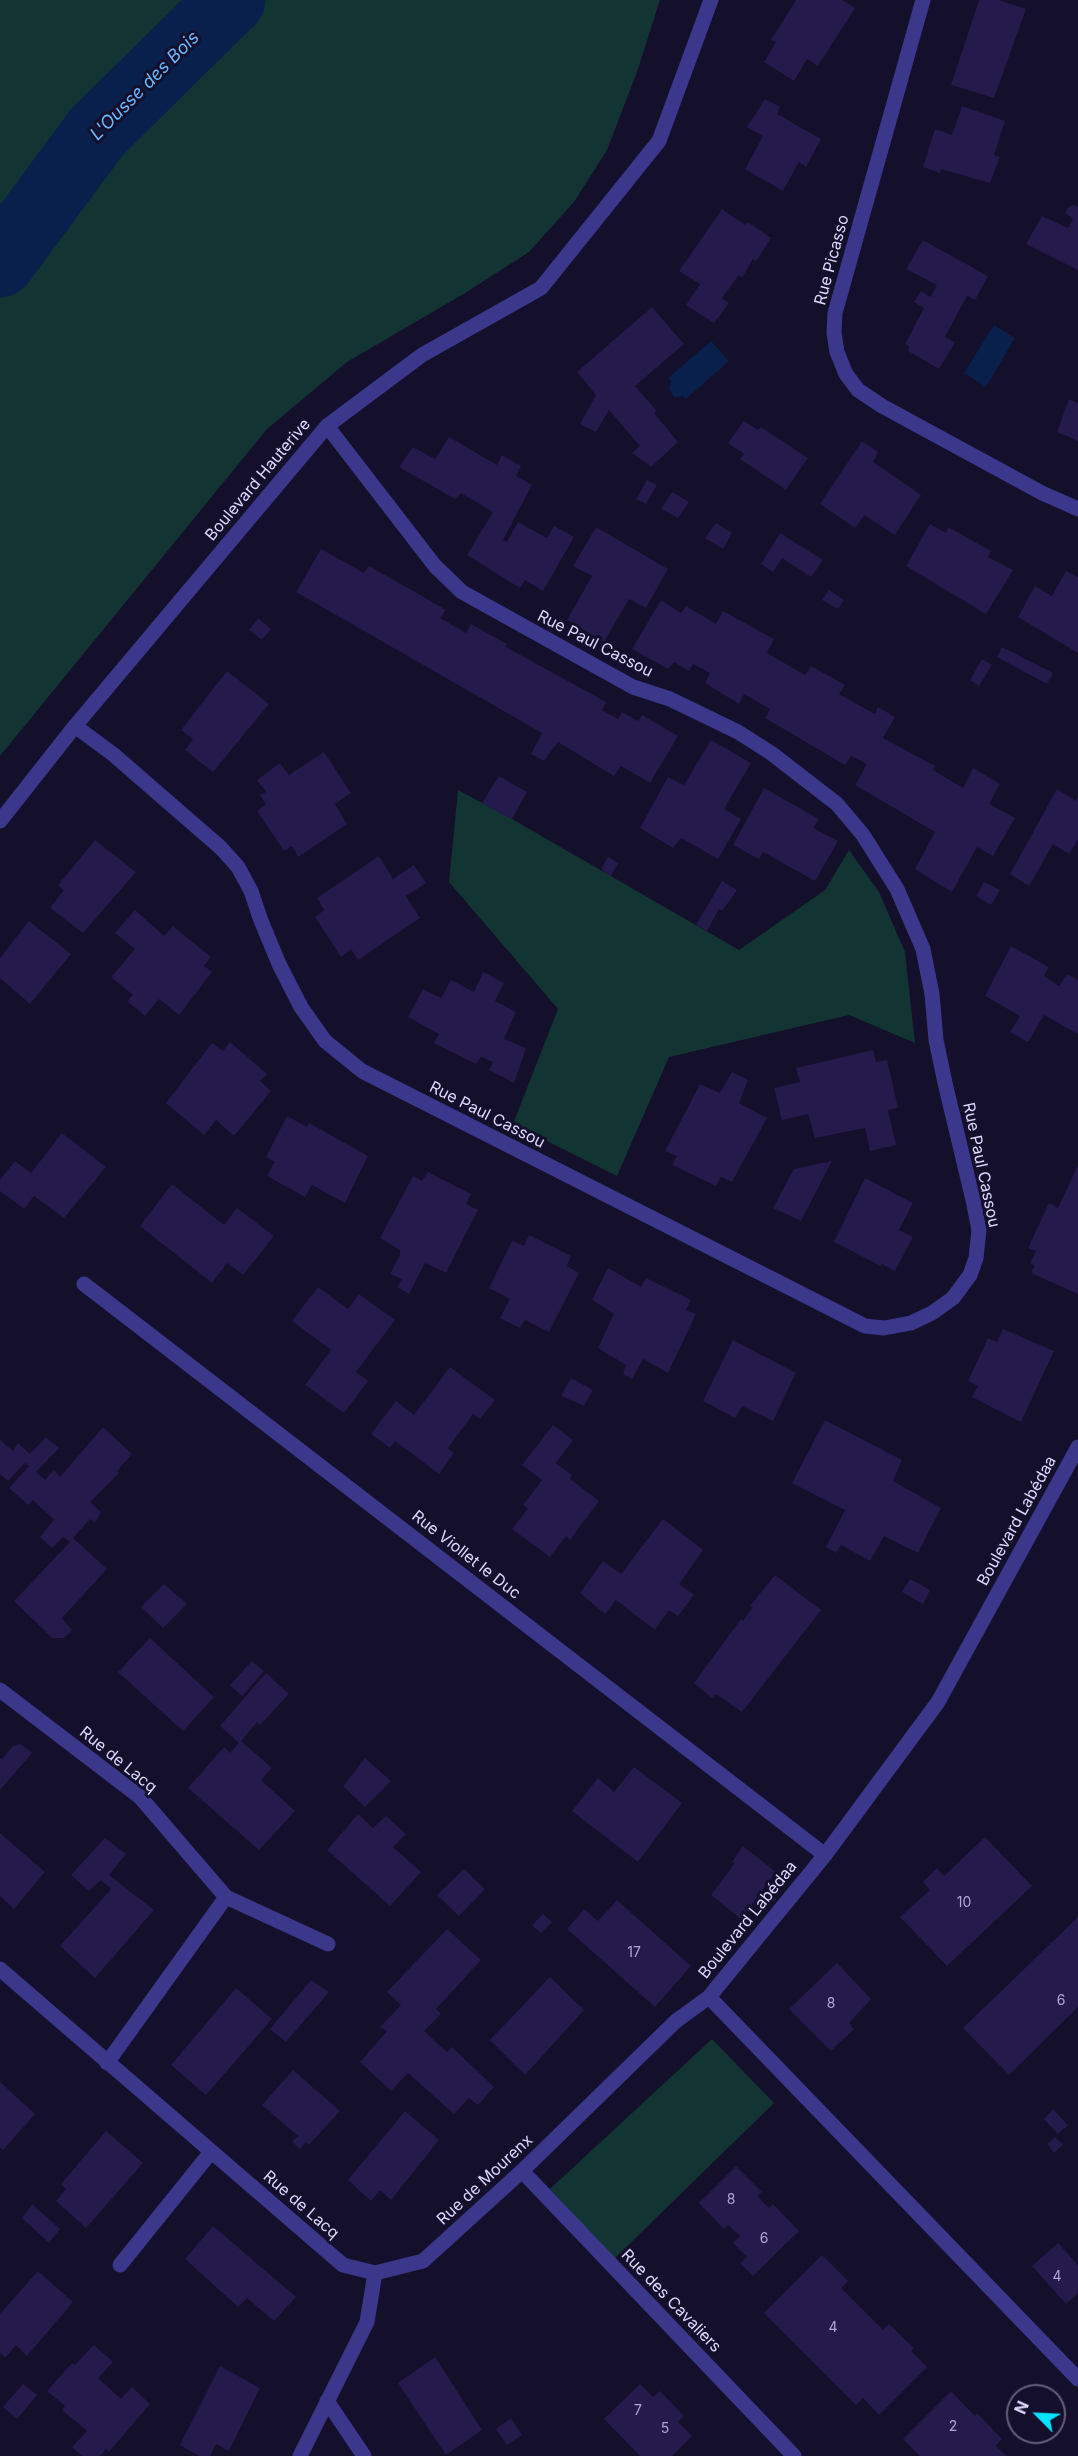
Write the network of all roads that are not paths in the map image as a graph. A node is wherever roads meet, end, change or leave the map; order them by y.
1 (711, 0) edge
2 (923, 0) edge
3 (327, 426) junction
4 (1078, 509) edge
5 (75, 726) junction
6 (0, 821) edge
7 (84, 1284) dead end
8 (1078, 1447) edge
9 (0, 1690) edge
10 (825, 1855) junction
11 (226, 1897) junction
12 (328, 1944) dead end
13 (0, 1969) edge
14 (709, 1997) junction
15 (107, 2062) junction
16 (211, 2152) junction
17 (522, 2171) junction
18 (120, 2265) dead end
19 (375, 2273) junction
20 (1078, 2379) edge
21 (327, 2401) junction
22 (300, 2456) edge
23 (364, 2456) edge
24 (794, 2456) edge

1 - 3 street, Boulevard Hauterive
2 - 4 street, Rue Picasso
3 - 5 street, Boulevard Hauterive
3 - 5 street, Rue Paul Cassou
5 - 6 street, Boulevard Hauterive
7 - 10 street, Rue Viollet le Duc
8 - 10 street, Boulevard Labédaa
9 - 11 street, Rue de Lacq
10 - 14 street, Boulevard Labédaa
11 - 12 street, Rue de Lacq
11 - 15 street
13 - 15 street, Rue de Lacq
14 - 17 street, Rue de Mourenx
14 - 20 street, Boulevard Labédaa
15 - 16 street, Rue de Lacq
16 - 18 street
16 - 19 street, Rue de Lacq
17 - 19 street, Rue de Mourenx
17 - 24 street, Rue des Cavaliers
19 - 21 street
21 - 22 street
21 - 23 street

